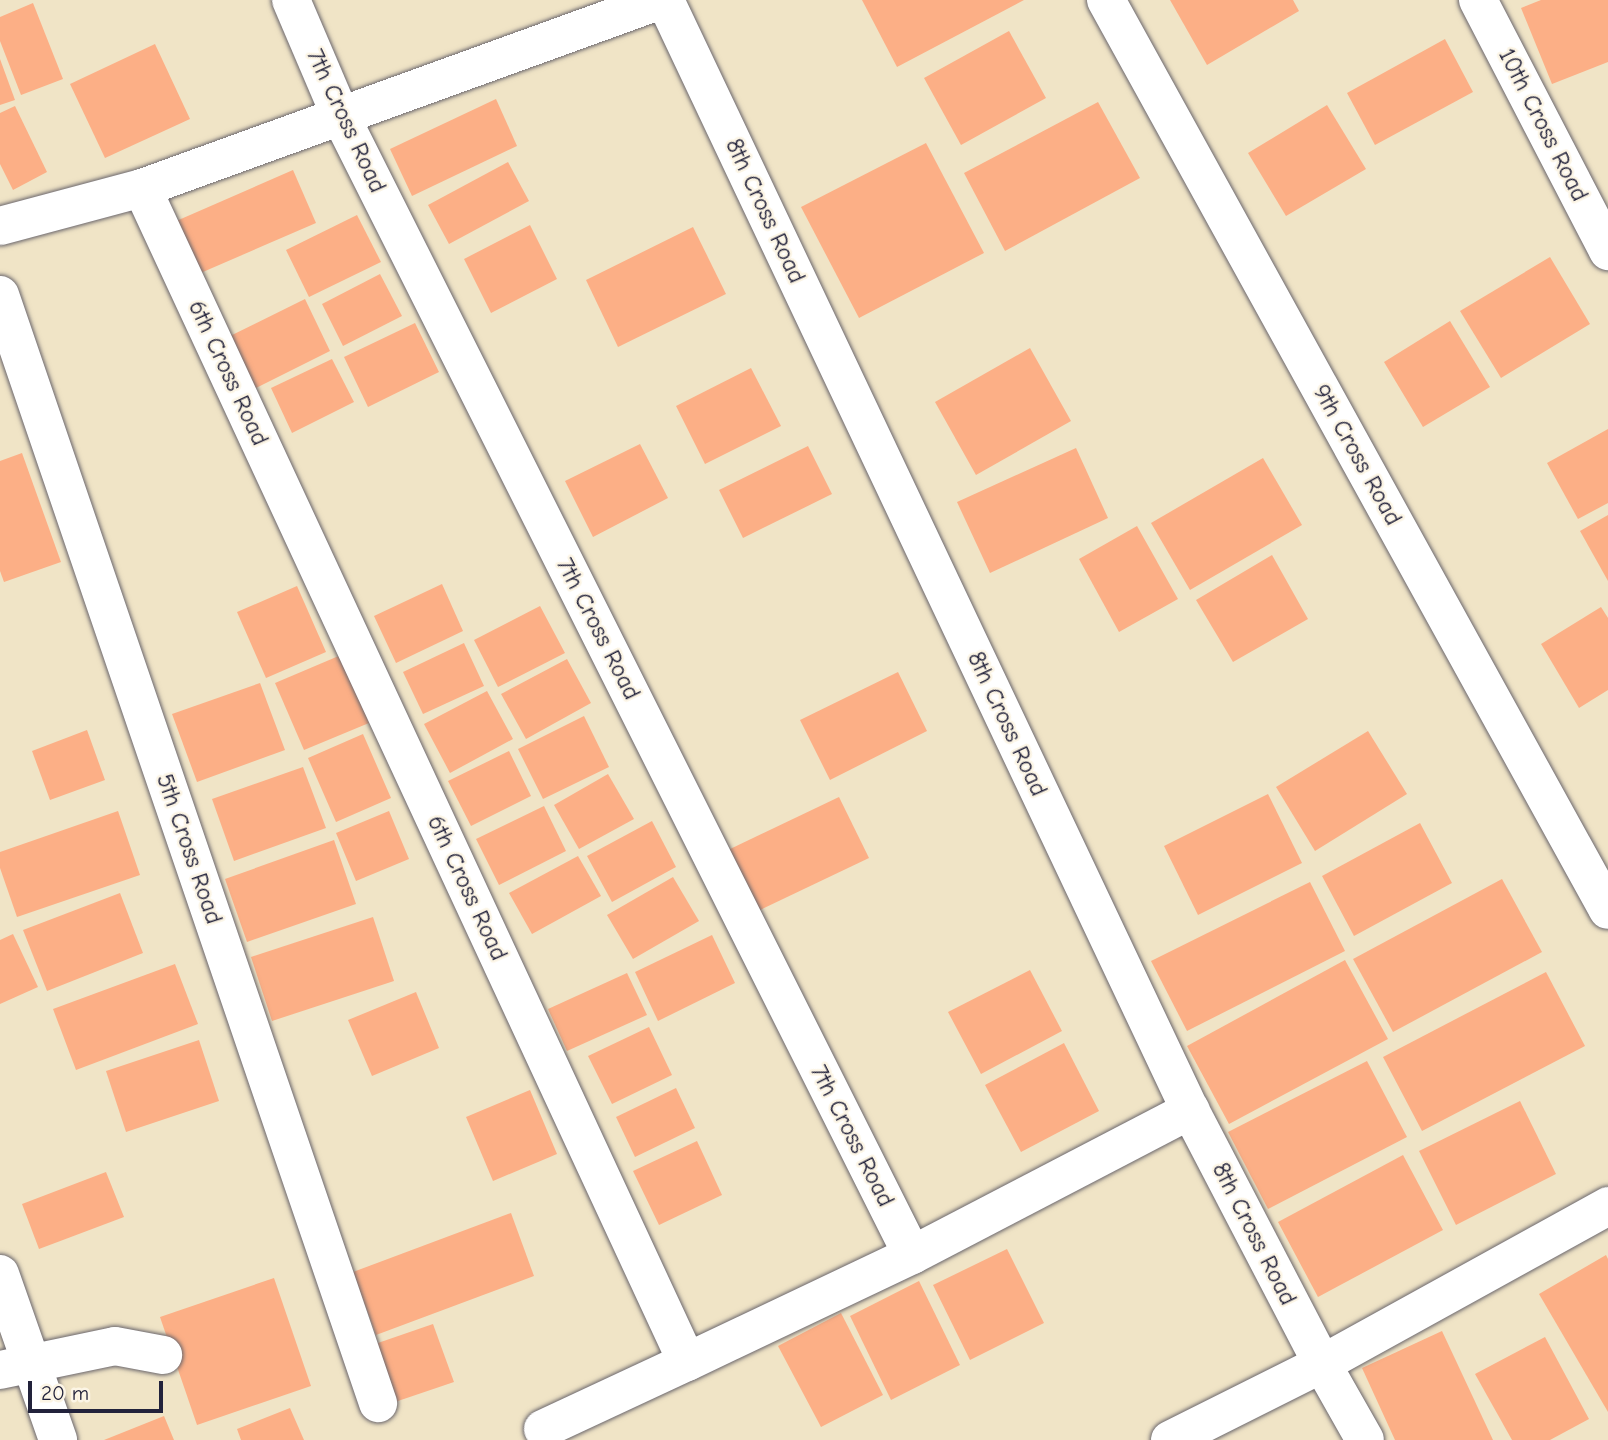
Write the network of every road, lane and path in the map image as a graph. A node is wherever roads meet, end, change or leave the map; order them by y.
1 (291, 0) edge
2 (663, 0) edge
3 (1106, 0) edge
4 (1479, 0) edge
5 (341, 117) junction
6 (142, 188) junction
7 (0, 226) edge
8 (1605, 238) edge
9 (0, 295) edge
10 (1608, 910) edge
11 (1190, 1110) junction
12 (1608, 1206) edge
13 (912, 1255) junction
14 (0, 1274) edge
15 (163, 1355) dead end
16 (687, 1362) junction
17 (1322, 1364) junction
18 (15, 1367) edge
19 (378, 1403) dead end
20 (543, 1429) dead end
21 (58, 1440) edge
22 (1170, 1440) edge
23 (1365, 1440) edge

1 - 5 street, 7th Cross Road
2 - 5 street
2 - 11 street, 8th Cross Road
3 - 10 street, 9th Cross Road
4 - 8 street, 10th Cross Road
5 - 6 street
5 - 13 street, 7th Cross Road
6 - 7 street
6 - 16 street, 6th Cross Road
9 - 19 street, 5th Cross Road
11 - 13 street
11 - 17 street, 8th Cross Road
12 - 17 street
13 - 16 street
14 - 18 street
15 - 18 street
16 - 20 street
17 - 22 street
17 - 23 street, 8th Cross Road
18 - 21 street

